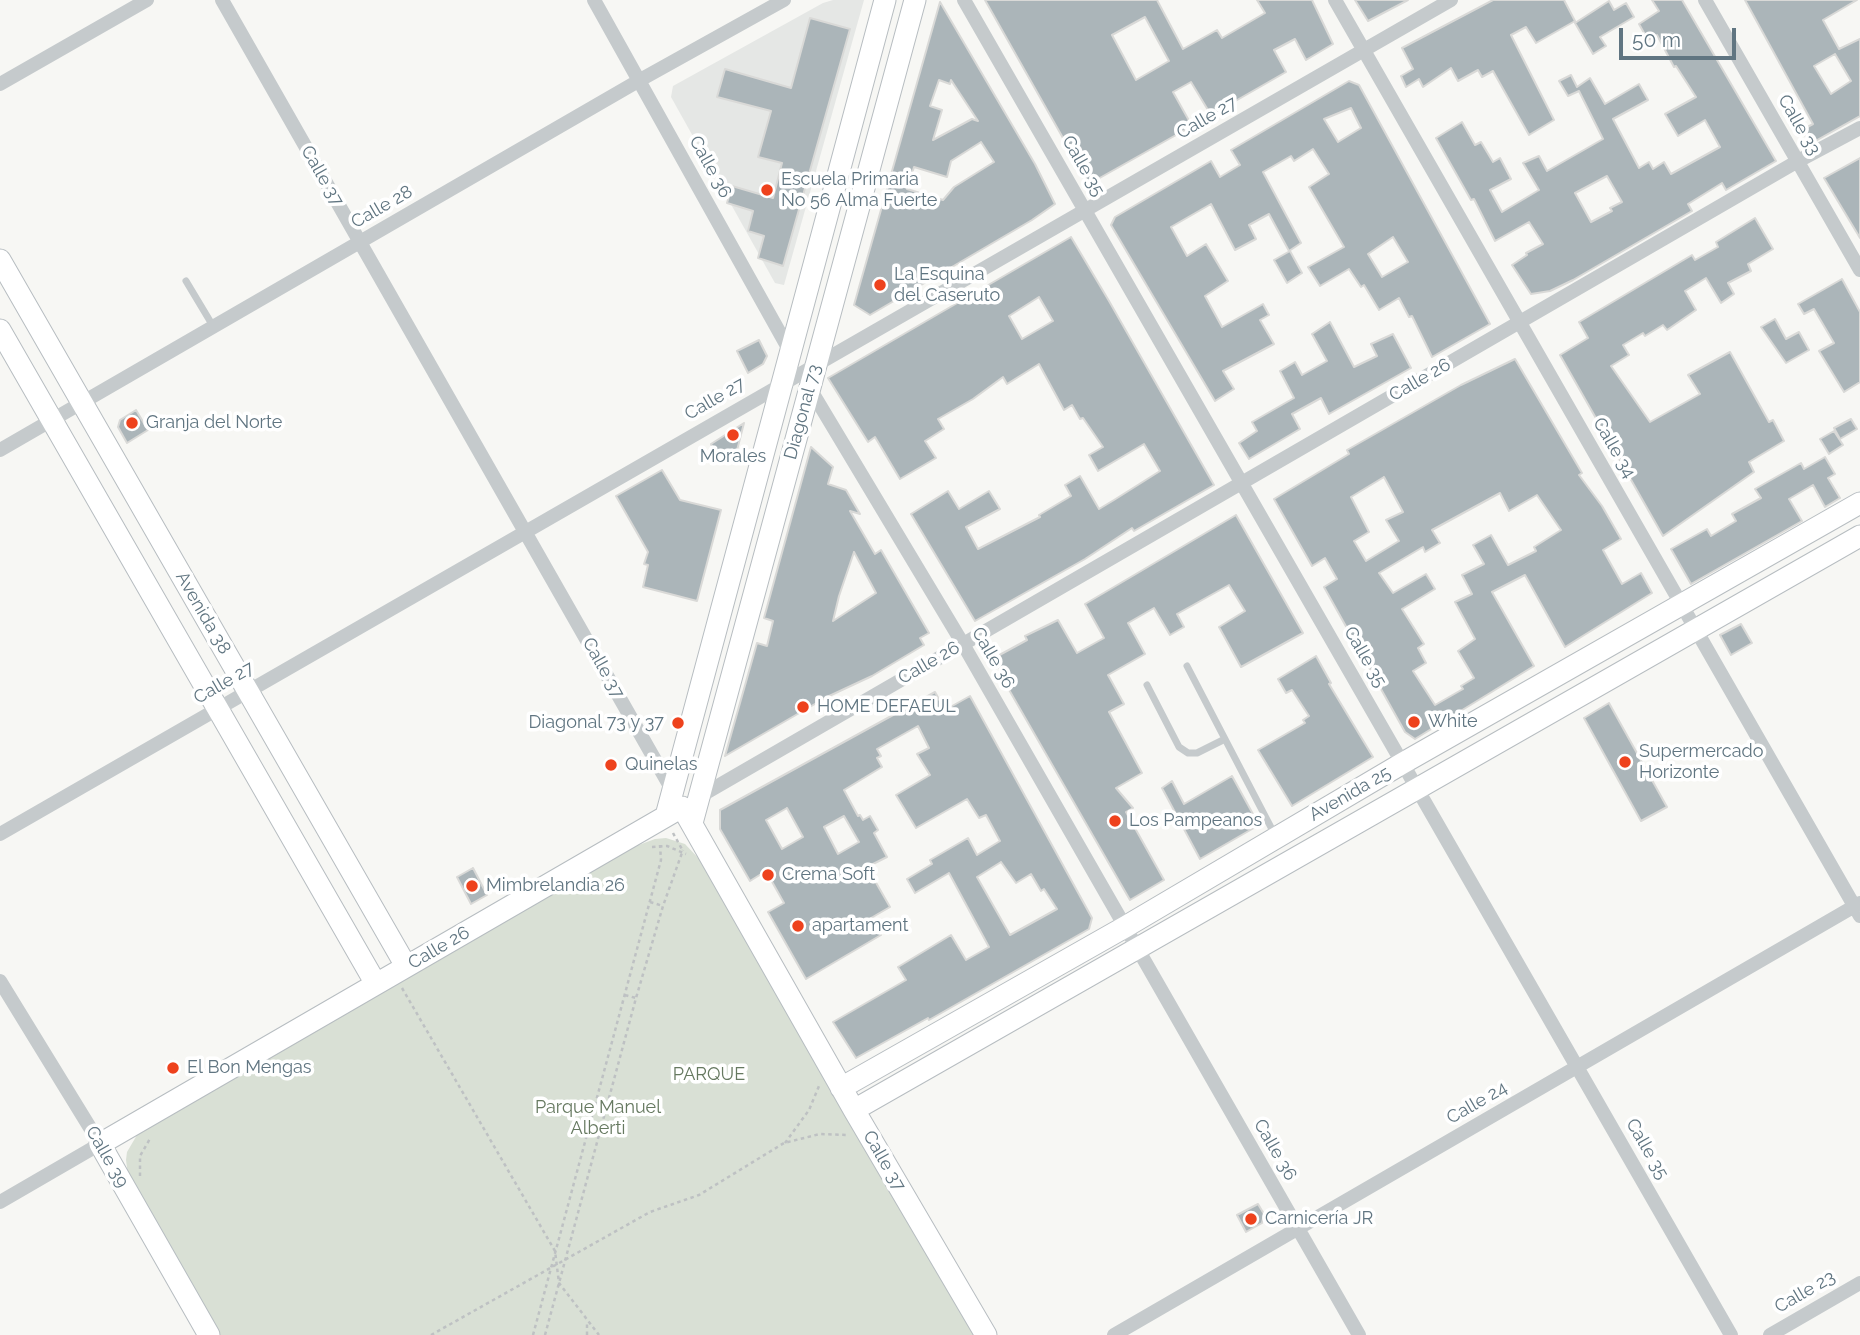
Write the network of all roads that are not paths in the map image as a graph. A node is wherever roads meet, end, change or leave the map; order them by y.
1 (147, 0) edge
2 (222, 0) edge
3 (594, 0) edge
4 (784, 0) edge
5 (886, 0) edge
6 (915, 0) edge
7 (964, 0) edge
8 (1335, 0) edge
9 (1451, 0) edge
10 (1705, 0) edge
11 (1363, 50) junction
12 (640, 80) junction
13 (0, 85) edge
14 (1860, 128) edge
15 (1798, 161) junction
16 (1086, 209) junction
17 (360, 242) junction
18 (0, 260) edge
19 (1860, 270) edge
20 (186, 281) dead end
21 (1519, 322) junction
22 (213, 326) junction
23 (0, 330) edge
24 (791, 353) junction
25 (802, 377) junction
26 (82, 402) junction
27 (51, 420) junction
28 (0, 450) edge
29 (1243, 482) junction
30 (1860, 503) edge
31 (526, 531) junction
32 (1860, 536) edge
33 (1682, 605) junction
34 (1696, 629) junction
35 (963, 644) junction
36 (1187, 666) dead end
37 (1147, 685) dead end
38 (248, 691) junction
39 (218, 709) junction
40 (1225, 739) junction
41 (1404, 763) junction
42 (1418, 787) junction
43 (682, 807) junction
44 (0, 834) edge
45 (1276, 838) junction
46 (1858, 909) edge
47 (1125, 927) junction
48 (1138, 949) junction
49 (409, 974) junction
50 (0, 981) edge
51 (384, 989) junction
52 (1578, 1067) junction
53 (831, 1084) junction
54 (854, 1110) junction
55 (100, 1144) junction
56 (0, 1202) edge
57 (1298, 1228) junction
58 (1860, 1283) edge
59 (209, 1335) edge
60 (986, 1335) edge
61 (1114, 1335) edge
62 (1359, 1335) edge
63 (1731, 1335) edge
64 (1770, 1335) edge

1 - 13 street
2 - 17 street, Calle 37
3 - 12 street, Calle 36
4 - 12 street, Calle 28
5 - 24 main road, Diagonal 73
6 - 25 main road, Diagonal 73
7 - 16 street, Calle 35
8 - 11 street, Calle 34
9 - 11 street, Calle 27
10 - 15 street, Calle 33
11 - 16 street, Calle 27
11 - 21 street, Calle 34
12 - 17 street, Calle 28
12 - 24 street, Calle 36
14 - 15 street, Calle 26
15 - 19 street, Calle 33
15 - 21 street, Calle 26
16 - 25 street, Calle 27
16 - 29 street, Calle 35
17 - 22 street, Calle 28
17 - 31 street, Calle 37
18 - 26 main road, Avenida 38
20 - 22 lane
21 - 29 street, Calle 26
21 - 33 street, Calle 34
22 - 26 street, Calle 28
23 - 27 main road, Avenida 38
24 - 25 main road, Diagonal 73
25 - 31 street, Calle 27
25 - 35 street, Calle 36
25 - 43 main road, Diagonal 73
26 - 27 street, Calle 28
26 - 38 main road, Avenida 38
27 - 28 street, Calle 28
27 - 39 main road, Avenida 38
29 - 35 street, Calle 26
29 - 41 street, Calle 35
30 - 33 main road, Avenida 25
31 - 38 street, Calle 27
31 - 43 street, Calle 37
32 - 34 main road, Avenida 25
33 - 34 street, Calle 34
33 - 41 main road, Avenida 25
34 - 42 main road, Avenida 25
34 - 46 street, Calle 34
35 - 43 street, Calle 26
35 - 47 street, Calle 36
36 - 40 lane
37 - 40 lane
38 - 39 street, Calle 27
38 - 49 main road, Avenida 38
39 - 44 street, Calle 27
39 - 51 main road, Avenida 38
40 - 45 lane
41 - 42 street, Calle 35
41 - 45 main road, Avenida 25
42 - 48 main road, Avenida 25
42 - 52 street, Calle 35
43 - 49 main road, Calle 26
43 - 53 main road, Calle 37
45 - 47 main road, Avenida 25
46 - 52 street, Calle 24
47 - 48 street, Calle 36
47 - 53 main road, Avenida 25
48 - 54 main road, Avenida 25
48 - 57 street, Calle 36
49 - 51 main road, Calle 26
50 - 55 street, Calle 39
51 - 55 main road, Calle 26
52 - 57 street, Calle 24
52 - 63 street, Calle 35
53 - 54 main road, Calle 37
54 - 60 main road, Calle 37
55 - 56 street, Calle 26
55 - 59 main road, Calle 39
57 - 61 street, Calle 24
57 - 62 street, Calle 36
58 - 64 street, Calle 23

